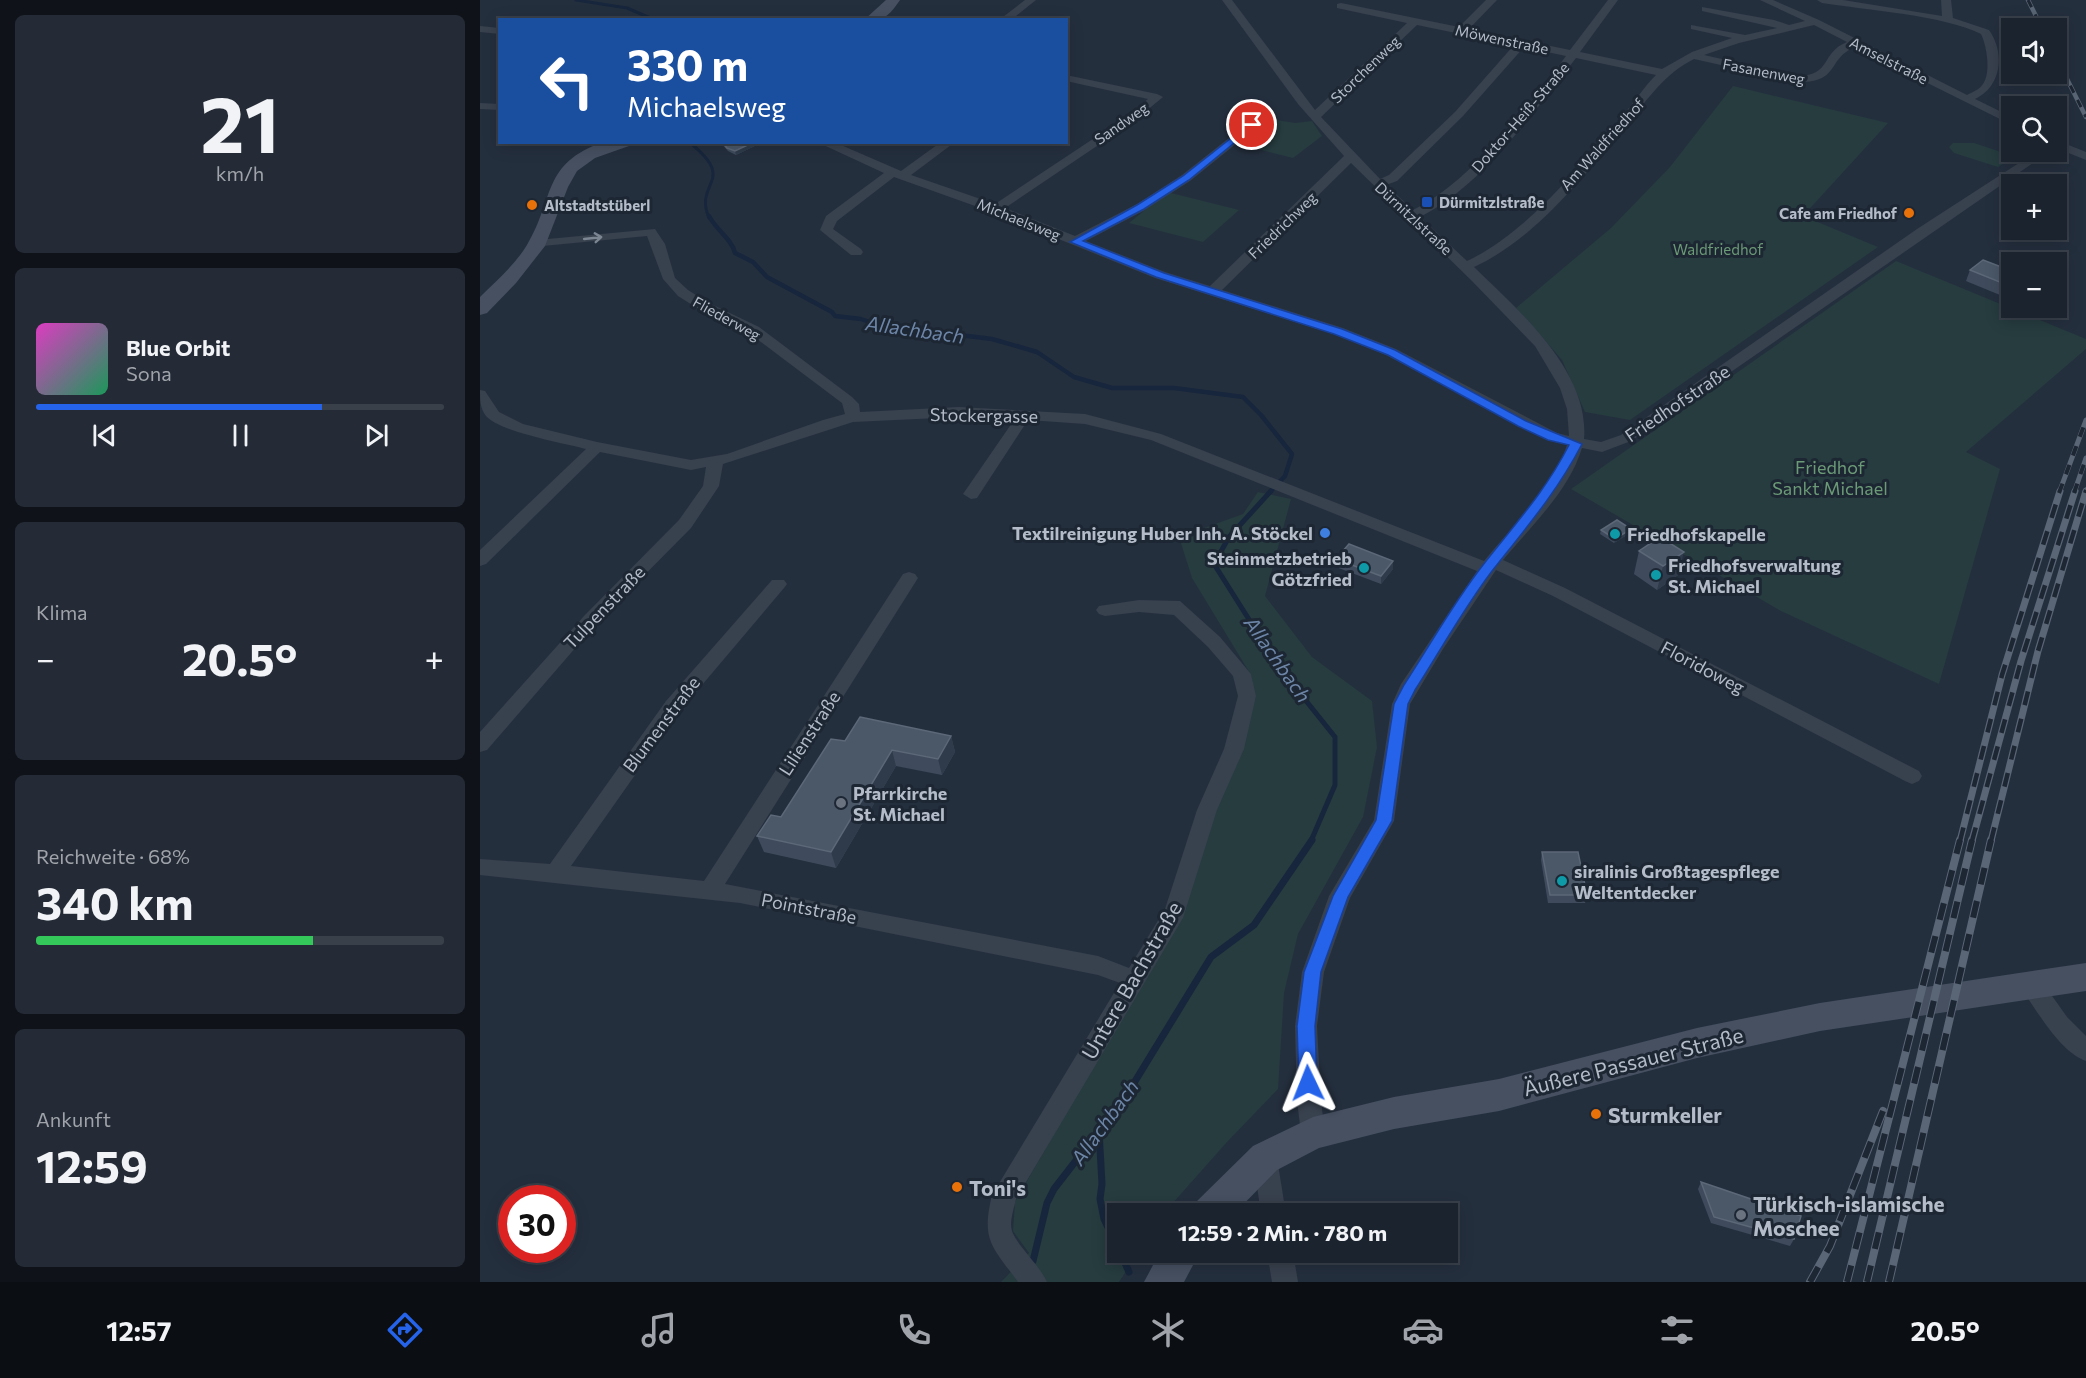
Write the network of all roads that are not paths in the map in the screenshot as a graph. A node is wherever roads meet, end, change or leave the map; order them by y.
1 (893, 0) edge
2 (1031, 0) edge
3 (1227, 0) edge
4 (1492, 0) edge
5 (1613, 0) edge
6 (1765, 0) edge
7 (1792, 0) edge
8 (1822, 0) edge
9 (1946, 0) edge
10 (1344, 3) edge
11 (1779, 5) junction
12 (1706, 9) dead end
13 (874, 18) edge
14 (1007, 18) edge
15 (1948, 20) junction
16 (1415, 21) junction
17 (1815, 22) junction
18 (1695, 27) dead end
19 (1789, 28) junction
20 (480, 29) edge
21 (1462, 30) junction
22 (498, 31) edge
23 (1746, 38) junction
24 (1522, 43) junction
25 (1855, 43) junction
26 (1575, 54) junction
27 (1693, 56) junction
28 (1664, 73) junction
29 (1068, 78) edge
30 (1965, 99) junction
31 (480, 106) edge
32 (498, 107) edge
33 (1315, 116) junction
34 (2001, 117) edge
35 (1245, 131) dead end
36 (611, 144) edge
37 (829, 144) edge
38 (946, 144) edge
39 (589, 148) edge
40 (2067, 148) edge
41 (1351, 156) junction
42 (2086, 156) edge
43 (2028, 162) edge
44 (898, 174) junction
45 (1377, 184) junction
46 (996, 209) junction
47 (1411, 216) junction
48 (1075, 242) junction
49 (537, 244) junction
50 (856, 252) dead end
51 (1466, 266) junction
52 (1212, 292) junction
53 (480, 309) edge
54 (480, 394) edge
55 (1025, 414) junction
56 (853, 417) junction
57 (1576, 444) junction
58 (597, 447) junction
59 (715, 462) junction
60 (971, 494) dead end
61 (480, 560) edge
62 (1490, 566) junction
63 (909, 578) dead end
64 (778, 584) dead end
65 (1105, 610) dead end
66 (480, 745) edge
67 (1912, 776) dead end
68 (480, 867) edge
69 (555, 873) junction
70 (710, 889) junction
71 (2086, 977) edge
72 (1134, 979) junction
73 (2030, 983) junction
74 (2086, 1051) edge
75 (1313, 1133) junction
76 (1265, 1158) junction
77 (1220, 1203) edge
78 (1272, 1203) edge
79 (1175, 1263) edge
80 (1282, 1263) edge
81 (1028, 1274) edge
82 (1162, 1282) edge
83 (1285, 1282) edge

1 - 13 main road
2 - 14 street
3 - 33 street, Dürnitzlstraße
4 - 21 street
5 - 26 street, Doktor-Heiß-Straße
6 - 11 street, Amselstraße
7 - 11 street
8 - 15 street
9 - 15 street
10 - 16 street, Möwenstraße
11 - 17 street, Amselstraße
12 - 19 street, Am Waldfriedhof
15 - 30 street
16 - 21 street, Möwenstraße
16 - 33 street, Storchenweg
17 - 19 street, Am Waldfriedhof
17 - 25 street, Amselstraße
18 - 23 street, Am Waldfriedhof
19 - 23 street, Am Waldfriedhof
20 - 22 street
21 - 24 street, Möwenstraße
23 - 27 street, Am Waldfriedhof
24 - 26 street, Möwenstraße
24 - 45 street
25 - 27 street, Fasanenweg
25 - 30 street, Amselstraße
26 - 28 street, Möwenstraße
26 - 47 street, Doktor-Heiß-Straße
27 - 28 street, Am Waldfriedhof
28 - 51 street, Am Waldfriedhof
29 - 46 street, Sandweg
30 - 34 street, Amselstraße
31 - 32 street
33 - 41 street, Dürnitzlstraße
35 - 48 street
36 - 39 main road
37 - 44 street, Michaelsweg
38 - 44 street
39 - 49 main road
40 - 42 street
41 - 45 street, Dürnitzlstraße
41 - 52 street, Friedrichweg
43 - 57 street, Friedhofstraße
44 - 46 street, Michaelsweg
44 - 50 street
45 - 47 street, Dürnitzlstraße
46 - 48 street, Michaelsweg
47 - 51 street, Dürnitzlstraße
48 - 52 street, Michaelsweg
49 - 53 main road
49 -> 56 street, Fliederweg
51 - 57 street, Dürnitzlstraße
52 - 57 street, Michaelsweg
54 - 58 street, Stockergasse
55 - 56 street, Stockergasse
55 - 60 street
55 - 62 street, Stockergasse
56 - 59 street, Stockergasse
57 - 62 street
58 - 59 street, Stockergasse
58 - 61 street
59 - 66 street, Tulpenstraße
62 - 67 street, Floridoweg
62 - 75 street
63 - 70 street, Lilienstraße
64 - 69 street, Blumenstraße
65 - 72 street, Untere Bachstraße
68 - 69 street, Pointstraße
69 - 70 street, Pointstraße
70 - 72 street, Pointstraße
71 - 73 main road, Äußere Passauer Straße
72 - 81 street, Untere Bachstraße
73 - 74 street
73 - 75 main road, Äußere Passauer Straße
75 - 76 main road, Äußere Passauer Straße
76 - 77 main road, Äußere Passauer Straße
76 - 78 street
79 - 82 main road
80 - 83 street

